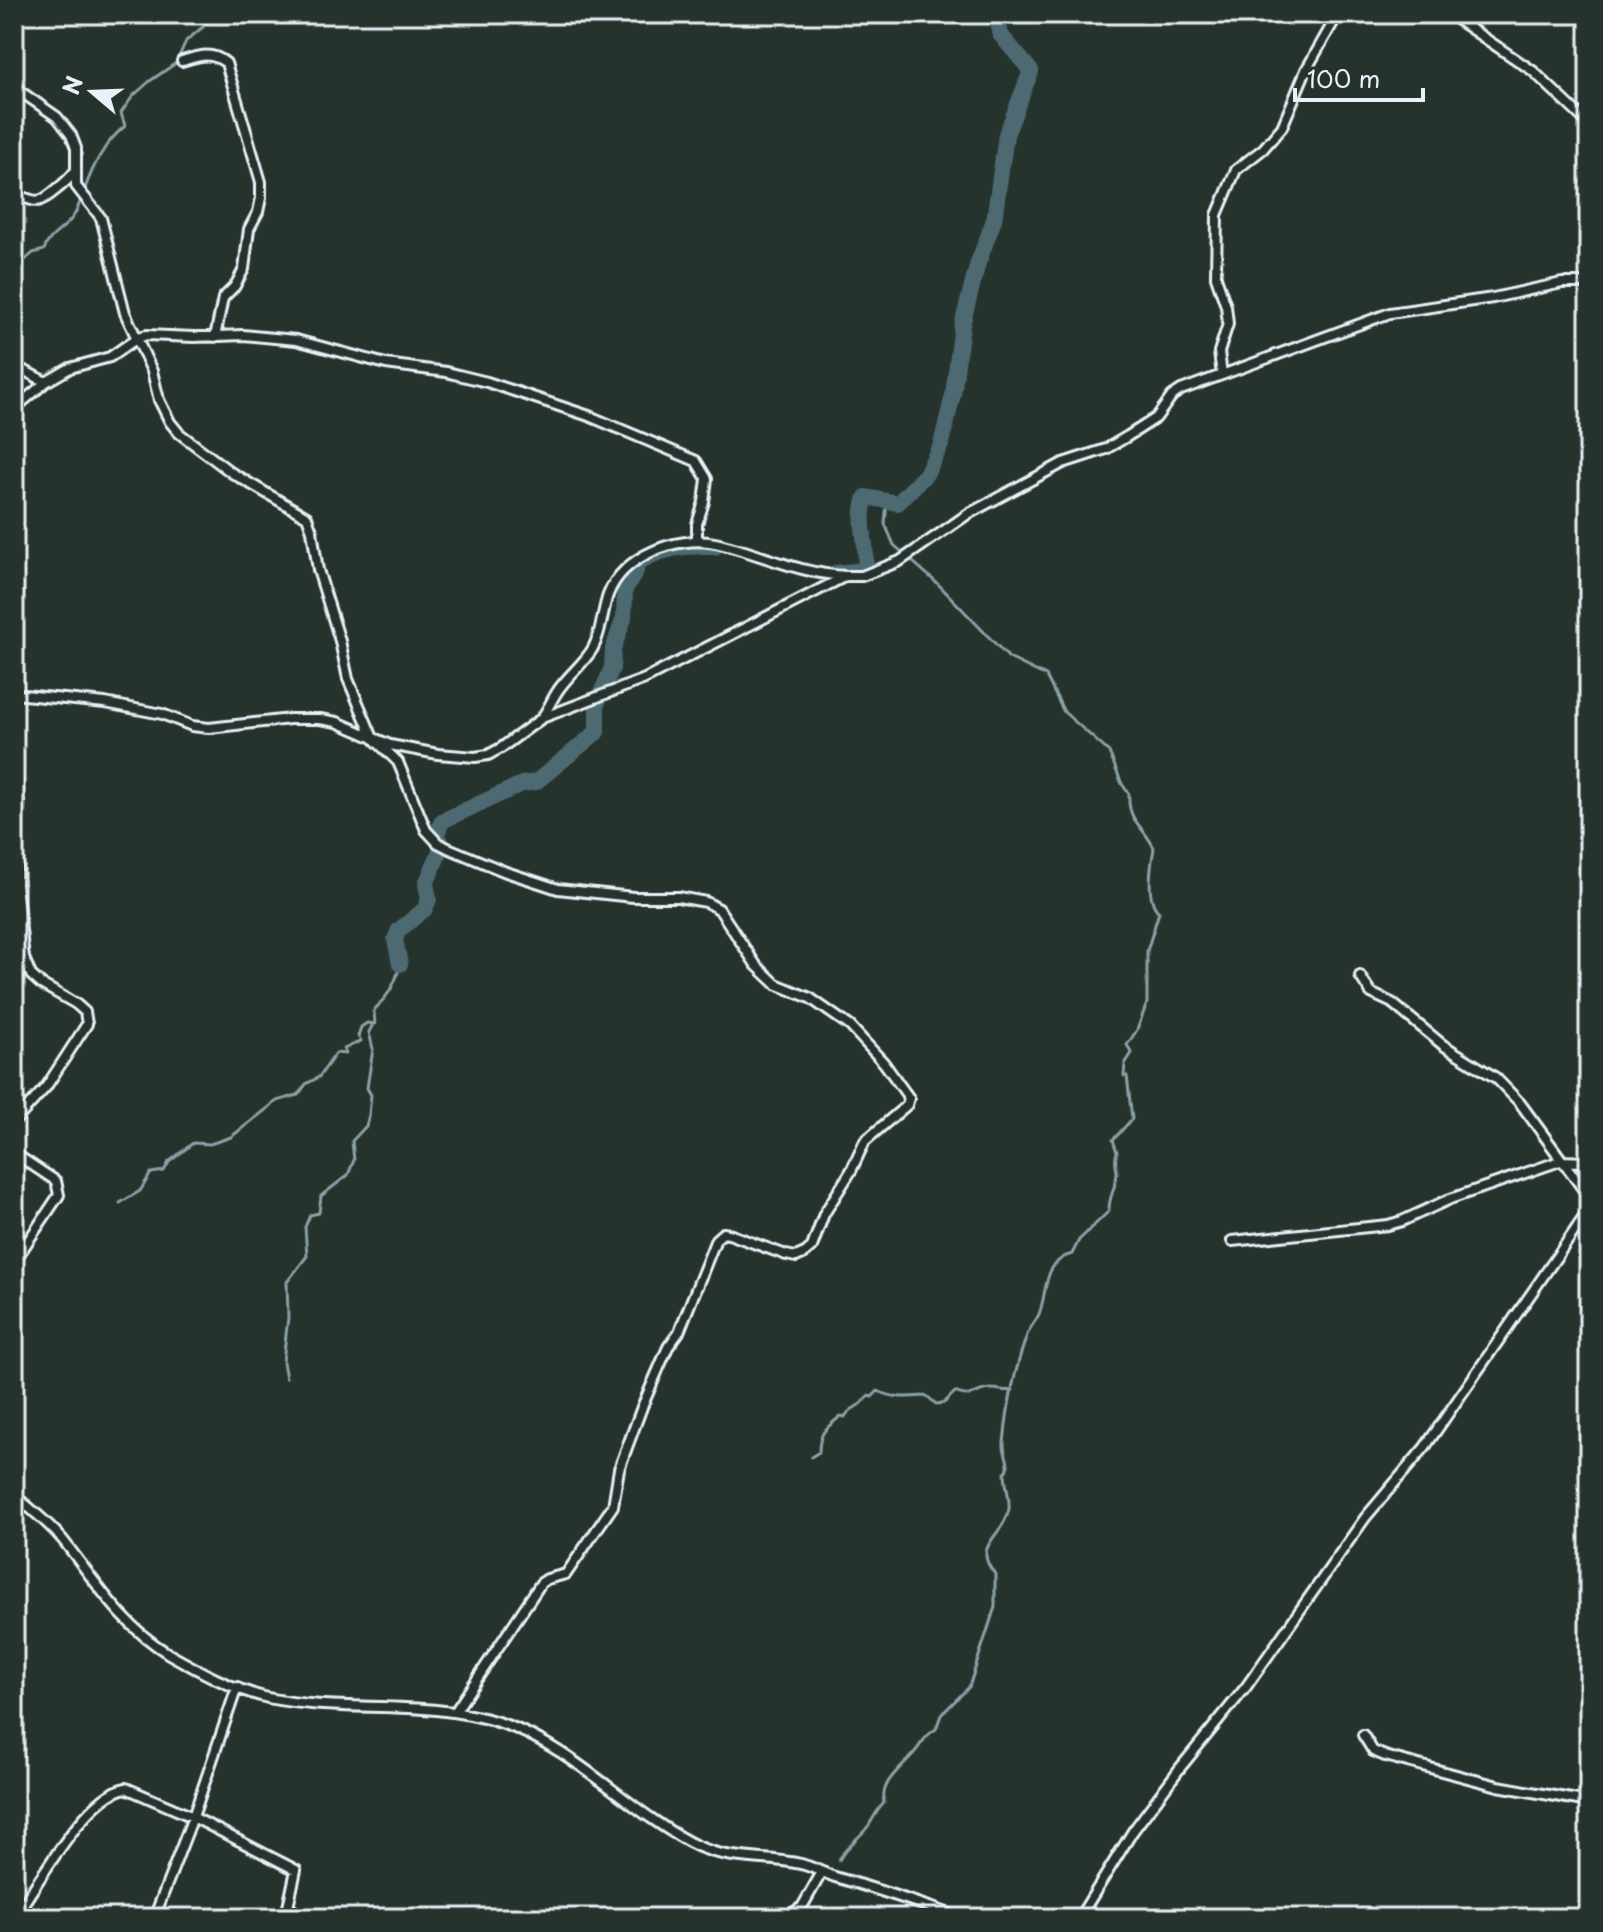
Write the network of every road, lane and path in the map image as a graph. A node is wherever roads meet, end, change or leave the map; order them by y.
1 (1338, 14) edge
2 (1449, 14) edge
3 (182, 61) dead end
4 (14, 87) edge
5 (1589, 124) edge
6 (76, 169) junction
7 (14, 194) edge
8 (1588, 283) edge
9 (215, 337) junction
10 (136, 339) junction
11 (14, 371) edge
12 (1222, 375) junction
13 (46, 382) junction
14 (14, 409) edge
15 (701, 541) junction
16 (846, 576) junction
17 (14, 694) edge
18 (542, 718) junction
19 (373, 738) junction
20 (14, 756) edge
21 (1360, 976) dead end
22 (14, 1122) edge
23 (14, 1153) edge
24 (1560, 1161) junction
25 (1589, 1162) edge
26 (1589, 1197) edge
27 (1589, 1210) edge
28 (1232, 1241) dead end
29 (14, 1262) edge
30 (14, 1495) edge
31 (237, 1687) junction
32 (455, 1712) junction
33 (1363, 1735) dead end
34 (1589, 1802) edge
35 (193, 1817) junction
36 (822, 1872) junction
37 (288, 1907) junction
38 (950, 1914) junction
39 (14, 1918) edge
40 (154, 1918) edge
41 (283, 1918) edge
42 (304, 1918) edge
43 (387, 1918) edge
44 (398, 1918) edge
45 (785, 1918) edge
46 (939, 1918) edge
47 (966, 1918) edge
48 (1079, 1918) edge

1 - 12 street
2 - 5 street
3 - 9 street
4 - 6 street
6 - 7 street
6 - 10 street
8 - 12 street
9 - 10 street
9 - 15 street
10 - 13 street
10 - 19 street
11 - 13 street
12 - 16 street
13 - 14 street
15 - 16 street
15 - 18 street
16 - 18 street
17 - 19 street
18 - 19 street
19 - 32 street
20 - 22 street
21 - 24 street
23 - 29 street
24 - 25 street
24 - 26 street
24 - 28 street
27 - 48 street
30 - 31 street
31 - 32 street
31 - 35 street
32 - 36 street
33 - 34 street
35 - 37 street
35 - 39 street
35 - 40 street
36 - 38 street
36 - 45 street
37 - 41 street
37 - 42 street
38 - 46 street
38 - 47 street
43 - 44 street

